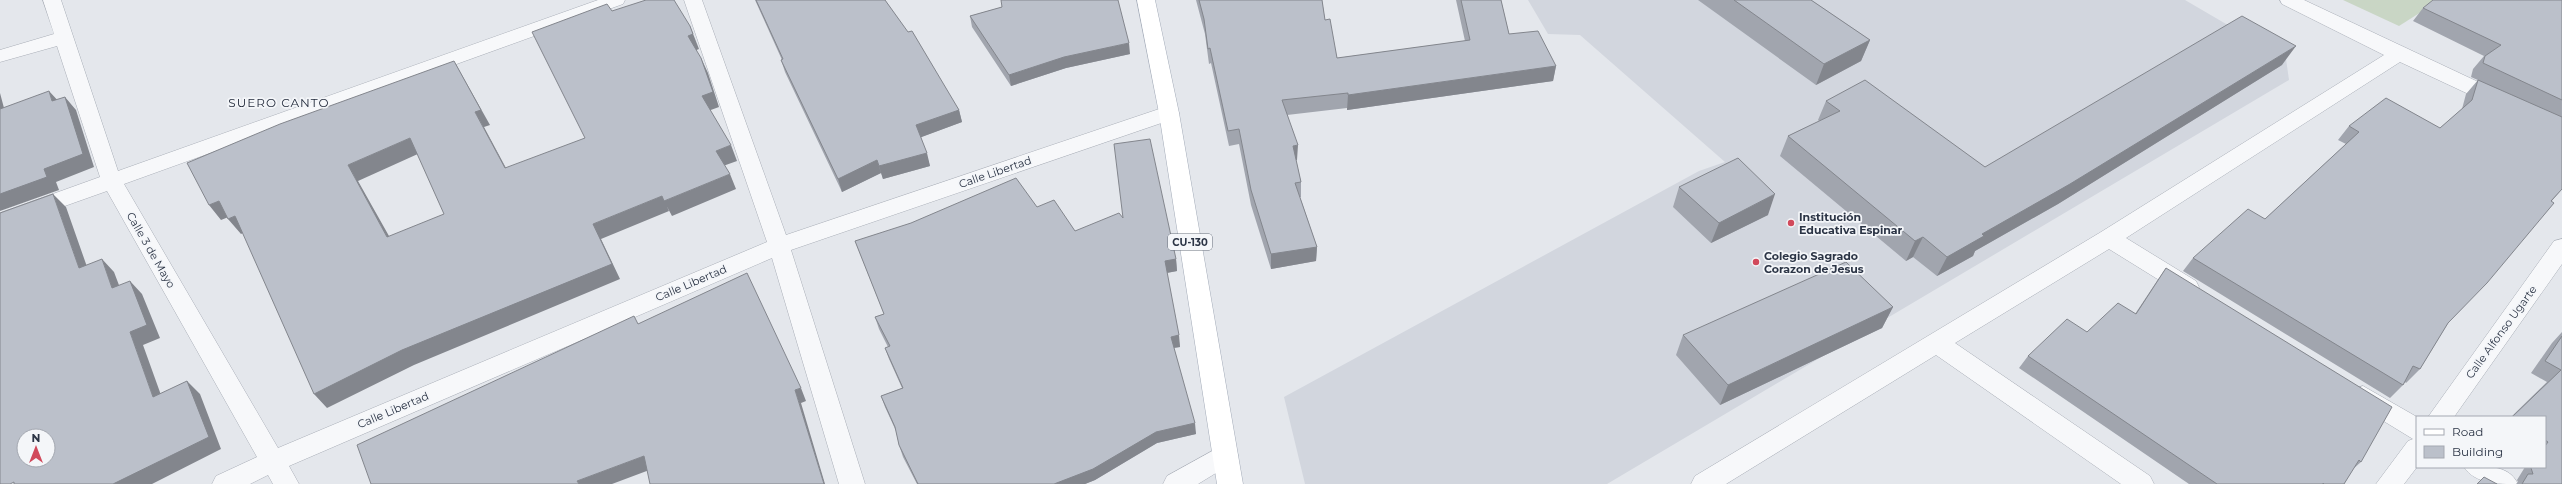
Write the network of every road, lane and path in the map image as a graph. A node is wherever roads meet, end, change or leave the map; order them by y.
1 (52, 0) edge
2 (616, 0) edge
3 (693, 0) edge
4 (1146, 0) edge
5 (2289, 0) edge
6 (65, 37) junction
7 (2399, 54) junction
8 (0, 56) edge
9 (2512, 106) edge
10 (1169, 113) junction
11 (111, 180) junction
12 (0, 222) edge
13 (2109, 238) junction
14 (780, 246) junction
15 (2562, 247) edge
16 (2203, 296) edge
17 (1936, 342) junction
18 (2344, 384) edge
19 (2441, 416) edge
20 (2416, 429) edge
21 (2416, 449) edge
22 (1225, 455) junction
23 (273, 461) junction
24 (2479, 468) edge
25 (225, 484) edge
26 (286, 484) edge
27 (852, 484) edge
28 (1176, 484) edge
29 (1230, 484) edge
30 (1704, 484) edge
31 (2141, 484) edge
32 (2390, 484) edge
33 (2505, 484) edge

1 - 6 street, Calle 3 de Mayo
2 - 11 street
3 - 14 street
4 - 10 main road, CU-130
5 - 7 street
6 - 8 street
6 - 11 street, Calle 3 de Mayo
7 - 9 street
7 - 13 street
10 - 14 street, Calle Libertad
10 - 22 main road, CU-130
11 - 12 street
11 - 23 street, Calle 3 de Mayo
13 - 16 street
13 - 17 street
14 - 23 street, Calle Libertad
14 - 27 street
15 - 19 street, Calle Alfonso Ugarte
17 - 30 street
17 - 31 street
18 - 20 street
21 - 32 street
22 - 28 street
22 - 29 main road, CU-130
23 - 25 street, Calle Libertad
23 - 26 street, Calle 3 de Mayo
24 - 33 street

